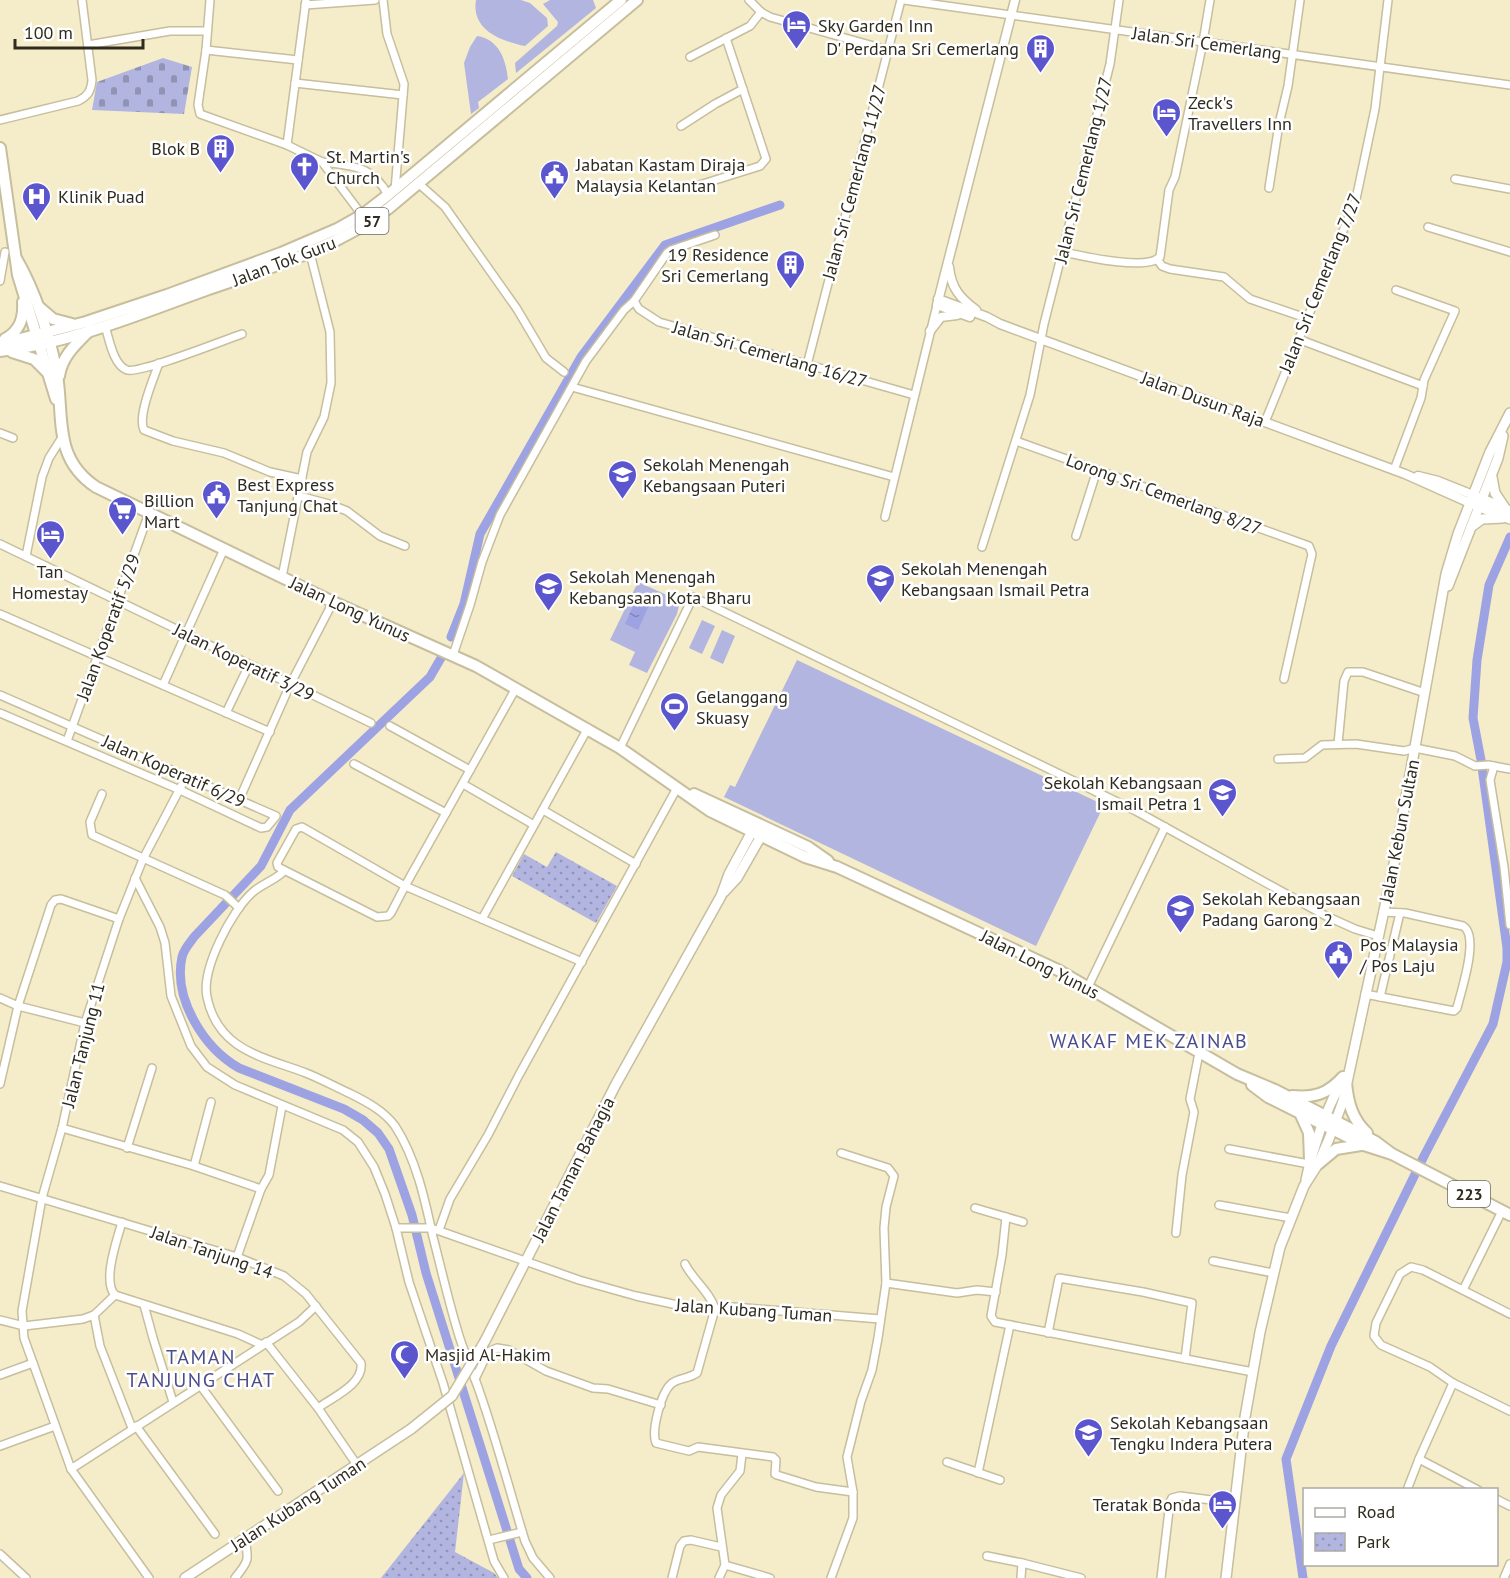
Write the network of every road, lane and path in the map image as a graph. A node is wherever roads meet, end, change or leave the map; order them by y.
1 (82, 0) edge
2 (210, 0) edge
3 (375, 0) edge
4 (383, 0) edge
5 (621, 0) edge
6 (637, 0) edge
7 (749, 0) edge
8 (903, 0) edge
9 (1015, 0) edge
10 (1119, 0) edge
11 (1210, 0) edge
12 (1300, 0) edge
13 (1388, 0) edge
14 (305, 3) edge
15 (761, 12) junction
16 (1012, 15) junction
17 (1116, 30) junction
18 (206, 31) junction
19 (726, 38) junction
20 (1203, 42) junction
21 (88, 45) junction
22 (206, 50) junction
23 (888, 50) junction
24 (1293, 54) junction
25 (690, 57) dead end
26 (298, 60) junction
27 (1380, 67) junction
28 (295, 83) junction
29 (1510, 85) edge
30 (743, 89) junction
31 (403, 95) junction
32 (0, 120) edge
33 (681, 126) dead end
34 (287, 146) junction
35 (0, 148) edge
36 (322, 162) junction
37 (1455, 179) dead end
38 (418, 183) junction
39 (693, 187) dead end
40 (1269, 188) dead end
41 (1510, 189) edge
42 (391, 192) junction
43 (362, 215) junction
44 (1428, 227) dead end
45 (715, 235) dead end
46 (1064, 252) junction
47 (1510, 252) edge
48 (310, 253) junction
49 (9, 254) edge
50 (1157, 260) junction
51 (948, 261) junction
52 (0, 281) edge
53 (1396, 290) dead end
54 (27, 291) junction
55 (634, 301) junction
56 (938, 302) junction
57 (966, 315) junction
58 (982, 315) junction
59 (1306, 318) junction
60 (1000, 324) junction
61 (88, 326) junction
62 (105, 326) junction
63 (930, 331) junction
64 (242, 334) dead end
65 (43, 338) junction
66 (1298, 339) junction
67 (1041, 340) junction
68 (0, 341) edge
69 (0, 351) edge
70 (159, 363) junction
71 (807, 365) junction
72 (564, 372) dead end
73 (54, 377) junction
74 (1423, 386) junction
75 (572, 387) junction
76 (914, 395) junction
77 (1510, 413) edge
78 (1265, 422) junction
79 (1505, 425) junction
80 (0, 433) edge
81 (63, 436) junction
82 (13, 438) dead end
83 (1016, 441) junction
84 (1097, 470) junction
85 (1394, 470) junction
86 (1492, 475) junction
87 (894, 477) junction
88 (302, 479) junction
89 (299, 496) junction
90 (1476, 501) junction
91 (149, 513) junction
92 (1509, 514) edge
93 (885, 517) dead end
94 (1470, 528) junction
95 (1076, 536) dead end
96 (0, 544) edge
97 (405, 546) dead end
98 (982, 547) dead end
99 (224, 549) junction
100 (26, 556) junction
101 (282, 577) junction
102 (1444, 593) junction
103 (118, 601) junction
104 (333, 602) junction
105 (0, 614) edge
106 (186, 634) junction
107 (453, 655) junction
108 (97, 656) junction
109 (249, 665) junction
110 (1284, 679) dead end
111 (163, 685) junction
112 (290, 685) junction
113 (516, 688) junction
114 (1425, 693) junction
115 (0, 695) edge
116 (0, 713) edge
117 (226, 713) junction
118 (371, 723) dead end
119 (72, 726) junction
120 (390, 726) dead end
121 (588, 729) junction
122 (270, 732) junction
123 (67, 741) junction
124 (1338, 744) junction
125 (620, 748) junction
126 (1415, 748) junction
127 (1278, 759) dead end
128 (354, 764) dead end
129 (1491, 765) junction
130 (1510, 769) edge
131 (470, 770) junction
132 (186, 777) junction
133 (462, 784) junction
134 (677, 788) junction
135 (180, 790) junction
136 (102, 794) dead end
137 (239, 800) junction
138 (543, 810) junction
139 (446, 813) junction
140 (534, 825) junction
141 (1165, 827) junction
142 (759, 829) junction
143 (143, 859) junction
144 (636, 864) junction
145 (1507, 867) edge
146 (283, 872) junction
147 (135, 878) junction
148 (405, 886) junction
149 (239, 908) junction
150 (1383, 912) junction
151 (1400, 913) junction
152 (119, 919) junction
153 (482, 919) junction
154 (1510, 925) edge
155 (1378, 936) junction
156 (582, 962) junction
157 (1088, 987) junction
158 (1365, 994) junction
159 (1380, 997) junction
160 (0, 998) edge
161 (18, 1006) junction
162 (85, 1023) junction
163 (1199, 1053) junction
164 (152, 1068) dead end
165 (1237, 1074) junction
166 (1346, 1076) junction
167 (0, 1084) edge
168 (1285, 1096) junction
169 (211, 1102) dead end
170 (282, 1106) junction
171 (1300, 1113) junction
172 (1330, 1123) junction
173 (62, 1128) junction
174 (1376, 1142) junction
175 (1364, 1145) junction
176 (128, 1148) junction
177 (1229, 1149) dead end
178 (841, 1153) dead end
179 (1392, 1154) junction
180 (1312, 1163) junction
181 (194, 1166) junction
182 (0, 1186) edge
183 (261, 1189) junction
184 (42, 1198) junction
185 (1219, 1205) dead end
186 (975, 1208) dead end
187 (1506, 1213) edge
188 (1006, 1217) junction
189 (1291, 1218) junction
190 (122, 1222) junction
191 (1023, 1222) dead end
192 (396, 1228) junction
193 (431, 1228) junction
194 (439, 1230) junction
195 (1176, 1233) dead end
196 (237, 1257) junction
197 (526, 1260) junction
198 (1213, 1261) dead end
199 (684, 1264) dead end
200 (1273, 1273) junction
201 (886, 1283) junction
202 (1463, 1290) junction
203 (996, 1292) junction
204 (115, 1295) junction
205 (144, 1305) junction
206 (316, 1306) junction
207 (715, 1309) junction
208 (1510, 1314) edge
209 (94, 1315) junction
210 (880, 1319) junction
211 (0, 1320) edge
212 (1010, 1325) junction
213 (24, 1326) junction
214 (1048, 1333) junction
215 (265, 1343) junction
216 (1185, 1359) junction
217 (33, 1363) junction
218 (1253, 1372) junction
219 (0, 1375) edge
220 (475, 1379) junction
221 (1453, 1383) junction
222 (200, 1385) junction
223 (173, 1402) junction
224 (661, 1406) junction
225 (318, 1408) junction
226 (1510, 1411) edge
227 (55, 1426) junction
228 (134, 1427) junction
229 (411, 1429) joint
230 (0, 1446) edge
231 (742, 1454) junction
232 (1419, 1459) junction
233 (947, 1462) dead end
234 (357, 1465) junction
235 (71, 1469) junction
236 (978, 1473) junction
237 (1000, 1480) dead end
238 (1408, 1488) edge
239 (1474, 1488) edge
240 (279, 1491) dead end
241 (853, 1492) junction
242 (1235, 1503) junction
243 (519, 1533) junction
244 (215, 1534) dead end
245 (244, 1539) junction
246 (490, 1540) junction
247 (721, 1547) junction
248 (0, 1554) edge
249 (987, 1556) dead end
250 (1022, 1563) junction
251 (1510, 1564) edge
252 (725, 1565) junction
253 (26, 1578) edge
254 (149, 1578) edge
255 (185, 1578) edge
256 (235, 1578) edge
257 (504, 1578) edge
258 (550, 1578) edge
259 (672, 1578) edge
260 (719, 1578) edge
261 (770, 1578) edge
262 (831, 1578) edge
263 (1021, 1578) edge
264 (1081, 1578) edge
265 (1161, 1578) edge
266 (1226, 1578) edge
267 (1504, 1578) edge

1 - 21 street
2 - 18 street
3 - 14 street
4 - 31 street
5 - 42 main road, Jalan Tok Guru / 57
6 - 38 main road, Jalan Tok Guru / 57
7 - 15 street
8 - 16 street, Jalan Sri Cemerlang
8 - 23 street, Jalan Sri Cemerlang 11/27
9 - 16 street
10 - 17 street, Jalan Sri Cemerlang 1/27
11 - 20 street
12 - 24 street
13 - 27 street, Jalan Sri Cemerlang 7/27
14 - 26 street
15 - 19 street
15 - 23 street
16 - 17 street, Jalan Sri Cemerlang
16 - 51 street
17 - 20 street, Jalan Sri Cemerlang
17 - 46 street, Jalan Sri Cemerlang 1/27
18 - 21 street
18 - 22 street
19 - 25 street
19 - 30 street
20 - 24 street, Jalan Sri Cemerlang
20 - 50 street
21 - 32 street
22 - 26 street
22 - 34 street
23 - 71 street, Jalan Sri Cemerlang 11/27
24 - 27 street, Jalan Sri Cemerlang
24 - 40 street
26 - 28 street
27 - 29 street, Jalan Sri Cemerlang
27 - 59 street, Jalan Sri Cemerlang 7/27
28 - 31 street
28 - 34 street
30 - 33 street
30 - 39 street
31 - 42 street
34 - 36 street
35 - 49 main road, Jalan Long Yunus
36 - 42 street
36 - 43 street
37 - 41 street
38 - 48 main road, Jalan Tok Guru / 57
38 - 72 street
42 - 43 main road, Jalan Tok Guru / 57
43 - 61 main road, Jalan Tok Guru / 57
44 - 47 street
45 - 55 street
46 - 50 street
46 - 67 street, Jalan Sri Cemerlang 1/27
48 - 62 main road, Jalan Tok Guru / 57
48 - 88 street
49 - 52 street
49 - 54 main road, Jalan Long Yunus
50 - 59 street
51 - 56 street
51 - 58 street
53 - 74 street
54 - 61 main road
54 - 65 main road, Jalan Long Yunus
54 - 68 main road
55 - 71 street, Jalan Sri Cemerlang 16/27
55 - 75 street
56 - 57 street, Jalan Dusun Raja
56 - 58 street, Jalan Dusun Raja
56 - 63 street
57 - 60 street, Jalan Dusun Raja
57 - 63 street
58 - 60 street, Jalan Dusun Raja
59 - 66 street, Jalan Sri Cemerlang 7/27
60 - 67 street, Jalan Dusun Raja
61 - 62 main road, Jalan Tok Guru / 57
61 - 65 main road, Jalan Tok Guru / 57
61 - 73 main road
62 - 70 street
63 - 76 street
64 - 70 street
65 - 68 main road, Jalan Tok Guru / 57
65 - 69 main road, Jalan Tok Guru / 57
65 - 73 main road, Jalan Long Yunus
66 - 74 street
66 - 78 street, Jalan Sri Cemerlang 7/27
67 - 78 street, Jalan Dusun Raja
67 - 83 street, Jalan Sri Cemerlang 1/27
69 - 73 main road
70 - 88 street
71 - 76 street, Jalan Sri Cemerlang 16/27
73 - 81 main road, Jalan Long Yunus
74 - 85 street
75 - 87 street
75 - 107 street
76 - 87 street
77 - 79 main road, Jalan Kebun Sultan
78 - 85 street, Jalan Dusun Raja
79 - 86 main road, Jalan Kebun Sultan
79 - 90 main road, Jalan Kebun Sultan
80 - 82 street
81 - 91 main road, Jalan Long Yunus
81 - 100 street
83 - 84 street, Lorong Sri Cemerlang 8/27
83 - 98 street, Jalan Sri Cemerlang 1/27
84 - 95 street
84 - 110 street, Lorong Sri Cemerlang 8/27
85 - 90 street, Jalan Dusun Raja
86 - 90 main road, Jalan Kebun Sultan
86 - 92 main road
87 - 93 street
88 - 89 street
89 - 97 street
89 - 101 street
90 - 92 main road
90 - 94 main road, Jalan Kebun Sultan
90 - 102 main road, Jalan Kebun Sultan
91 - 99 main road, Jalan Long Yunus
91 - 103 street, Jalan Koperatif 5/29
92 - 94 main road
94 - 102 main road, Jalan Kebun Sultan
96 - 100 street, Jalan Koperatif 3/29
99 - 101 main road, Jalan Long Yunus
99 - 106 street
100 - 103 street, Jalan Koperatif 3/29
101 - 104 main road, Jalan Long Yunus
102 - 114 main road, Jalan Kebun Sultan
103 - 106 street, Jalan Koperatif 3/29
103 - 108 street, Jalan Koperatif 5/29
104 - 107 main road, Jalan Long Yunus
104 - 112 street
105 - 108 street
106 - 109 street, Jalan Koperatif 3/29
106 - 111 street
107 - 113 main road, Jalan Long Yunus
108 - 111 street
108 - 119 street, Jalan Koperatif 5/29
109 - 112 street, Jalan Koperatif 3/29
109 - 117 street
111 - 117 street
112 - 118 street, Jalan Koperatif 3/29
112 - 122 street
113 - 121 main road, Jalan Long Yunus
113 - 131 street
114 - 124 street
114 - 126 main road, Jalan Kebun Sultan
115 - 119 street, Jalan Koperatif 6/29
116 - 123 street
117 - 122 street
119 - 123 street, Jalan Koperatif 5/29
119 - 132 street, Jalan Koperatif 6/29
120 - 131 street
121 - 125 main road, Jalan Long Yunus
121 - 138 street
122 - 137 street
123 - 135 street
124 - 126 street
124 - 127 street
125 - 134 main road, Jalan Long Yunus
125 - 141 street
126 - 129 street
126 - 150 main road, Jalan Kebun Sultan
128 - 139 street
129 - 130 street
129 - 145 street
131 - 133 street
132 - 135 street, Jalan Tanjung 11
132 - 137 street, Jalan Koperatif 6/29
133 - 139 street
133 - 140 street
134 - 142 main road, Jalan Long Yunus
134 - 144 street
135 - 137 street, Jalan Koperatif 6/29
135 - 143 street, Jalan Tanjung 11
136 - 143 street
138 - 140 street
138 - 144 street
139 - 148 street
140 - 153 street
141 - 155 street
141 - 157 street
142 - 157 main road, Jalan Long Yunus
142 - 197 main road, Jalan Taman Bahagia
143 - 147 street, Jalan Tanjung 11
143 - 149 street
144 - 156 street
145 - 154 street
146 - 148 street
146 - 148 street
146 - 149 street
147 - 152 street, Jalan Tanjung 11
147 - 170 street
148 - 153 street
149 - 193 street
150 - 151 street
150 - 155 main road, Jalan Kebun Sultan
151 - 159 street
151 - 159 street
152 - 161 street
152 - 162 street, Jalan Tanjung 11
153 - 156 street
155 - 158 main road, Jalan Kebun Sultan
156 - 194 street
157 - 163 main road, Jalan Long Yunus
158 - 159 street
158 - 166 main road, Jalan Kebun Sultan
160 - 161 street
161 - 162 street
161 - 167 street
162 - 173 street, Jalan Tanjung 11
163 - 165 main road, Jalan Long Yunus
163 - 195 street
164 - 176 street
165 - 168 main road, Jalan Long Yunus
165 - 171 main road, Jalan Long Yunus
166 - 168 main road
166 - 172 main road, Jalan Kebun Sultan
166 - 174 main road
168 - 172 main road, Jalan Long Yunus
169 - 181 street
170 - 183 street
170 - 192 street
171 - 172 main road, Jalan Long Yunus
171 - 180 main road
172 - 174 main road, 223
172 - 175 main road, 223
172 - 180 main road, Jalan Kebun Sultan
173 - 176 street
173 - 184 street, Jalan Tanjung 11
174 - 179 main road, 223
175 - 179 main road, 223
175 - 180 main road
176 - 181 street
177 - 180 street
178 - 201 street
179 - 187 main road, 223
180 - 189 main road, Jalan Kebun Sultan
181 - 183 street
182 - 184 street, Jalan Tanjung 14
183 - 196 street
184 - 190 street, Jalan Tanjung 14
184 - 213 street, Jalan Tanjung 11
185 - 189 street
186 - 188 street
187 - 202 street
188 - 191 street
188 - 203 street
189 - 200 main road, Jalan Kebun Sultan
190 - 196 street, Jalan Tanjung 14
190 - 204 street
192 - 193 street, Jalan Kubang Tuman
192 - 246 street
193 - 194 street, Jalan Kubang Tuman
193 - 220 street
194 - 197 street, Jalan Kubang Tuman
196 - 206 street, Jalan Tanjung 14
197 - 207 street, Jalan Kubang Tuman
197 - 229 main road, Jalan Taman Bahagia, bridge
198 - 200 street
199 - 207 street
200 - 218 main road, Jalan Kebun Sultan
201 - 203 street
201 - 210 street
202 - 208 street
202 - 221 street
203 - 212 street
204 - 205 street
204 - 209 street
205 - 215 street
205 - 223 street
206 - 215 street
206 - 225 street, Jalan Tanjung 14
207 - 210 street, Jalan Kubang Tuman
207 - 224 street
209 - 213 street
209 - 228 street
210 - 241 street
211 - 213 street
212 - 214 street
212 - 236 street
213 - 217 street, Jalan Tanjung 11
214 - 216 street
214 - 216 street
215 - 222 street
215 - 225 street
216 - 218 street
217 - 219 street
217 - 227 street, Jalan Tanjung 11
218 - 242 main road, Jalan Kebun Sultan
220 - 224 street
220 - 243 street
221 - 226 street
221 - 232 street
222 - 223 street
222 - 240 street
223 - 228 street
224 - 231 street
225 - 234 street
227 - 230 street
227 - 235 street, Jalan Tanjung 11
228 - 235 street
228 - 244 street
229 - 234 main road, Jalan Kubang Tuman
231 - 241 street
231 - 247 street
232 - 238 street
232 - 239 street
233 - 236 street
234 - 245 main road, Jalan Kubang Tuman
235 - 254 street, Jalan Tanjung 11
236 - 237 street
241 - 262 street
242 - 265 street
242 - 266 main road, Jalan Kebun Sultan
243 - 246 street
243 - 258 street
245 - 255 main road, Jalan Kubang Tuman
245 - 256 street
246 - 257 street
247 - 252 street
247 - 259 street
248 - 253 street
249 - 250 street
250 - 263 street
250 - 264 street
251 - 267 street
252 - 260 street
252 - 261 street

